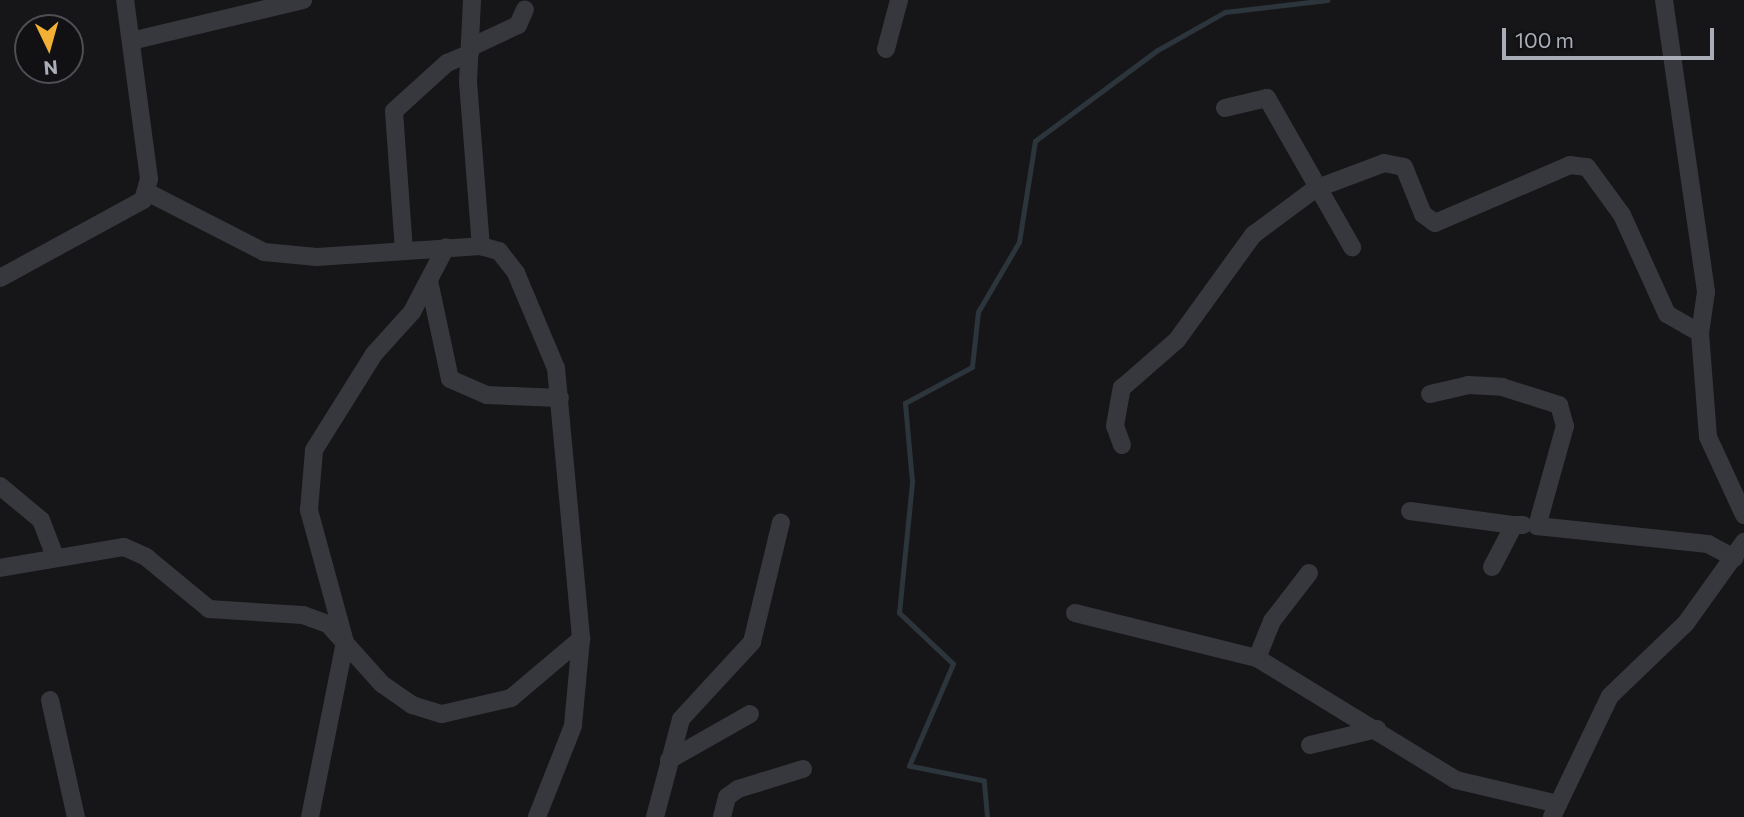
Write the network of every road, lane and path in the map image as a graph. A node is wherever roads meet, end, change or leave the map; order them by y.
1 (125, 0) edge
2 (303, 0) edge
3 (471, 0) edge
4 (898, 0) edge
5 (1664, 0) edge
6 (525, 9) dead end
7 (131, 41) junction
8 (886, 49) dead end
9 (471, 50) junction
10 (1225, 108) dead end
11 (1315, 189) junction
12 (147, 192) junction
13 (481, 246) junction
14 (446, 247) junction
15 (1352, 247) dead end
16 (404, 251) junction
17 (0, 278) edge
18 (429, 281) junction
19 (1700, 333) junction
20 (1430, 394) dead end
21 (560, 398) junction
22 (1122, 445) dead end
23 (0, 486) edge
24 (1410, 511) dead end
25 (1744, 515) edge
26 (781, 522) dead end
27 (1514, 525) junction
28 (1537, 526) junction
29 (1744, 542) edge
30 (55, 556) junction
31 (1734, 558) junction
32 (0, 568) edge
33 (1492, 568) dead end
34 (1309, 573) dead end
35 (1074, 613) dead end
36 (581, 639) junction
37 (345, 642) junction
38 (1257, 657) junction
39 (50, 700) dead end
40 (750, 714) dead end
41 (1377, 729) junction
42 (1310, 745) dead end
43 (669, 760) junction
44 (803, 769) dead end
45 (1555, 811) edge
46 (76, 817) edge
47 (310, 817) edge
48 (537, 817) edge
49 (655, 817) edge
50 (722, 817) edge

1 - 7 street
2 - 7 street
3 - 9 street
4 - 8 street
5 - 19 street
6 - 9 street
7 - 12 street
9 - 13 street
9 - 16 street
10 - 11 street
11 - 15 street
11 - 19 street
11 - 22 street
12 - 16 street
12 - 17 street
13 - 14 street
13 - 21 street
14 - 16 street
14 - 18 street
18 - 21 street
18 - 37 street
19 - 25 street
20 - 28 street
21 - 36 street
23 - 30 street
24 - 27 street
26 - 43 street
27 - 28 street
27 - 33 street
28 - 31 street
29 - 31 street
30 - 32 street
30 - 37 street
31 - 45 street
34 - 38 street
35 - 38 street
36 - 37 street
36 - 48 street
37 - 47 street
38 - 41 street
39 - 46 street
40 - 43 street
41 - 42 street
41 - 45 street
43 - 49 street
44 - 50 street

